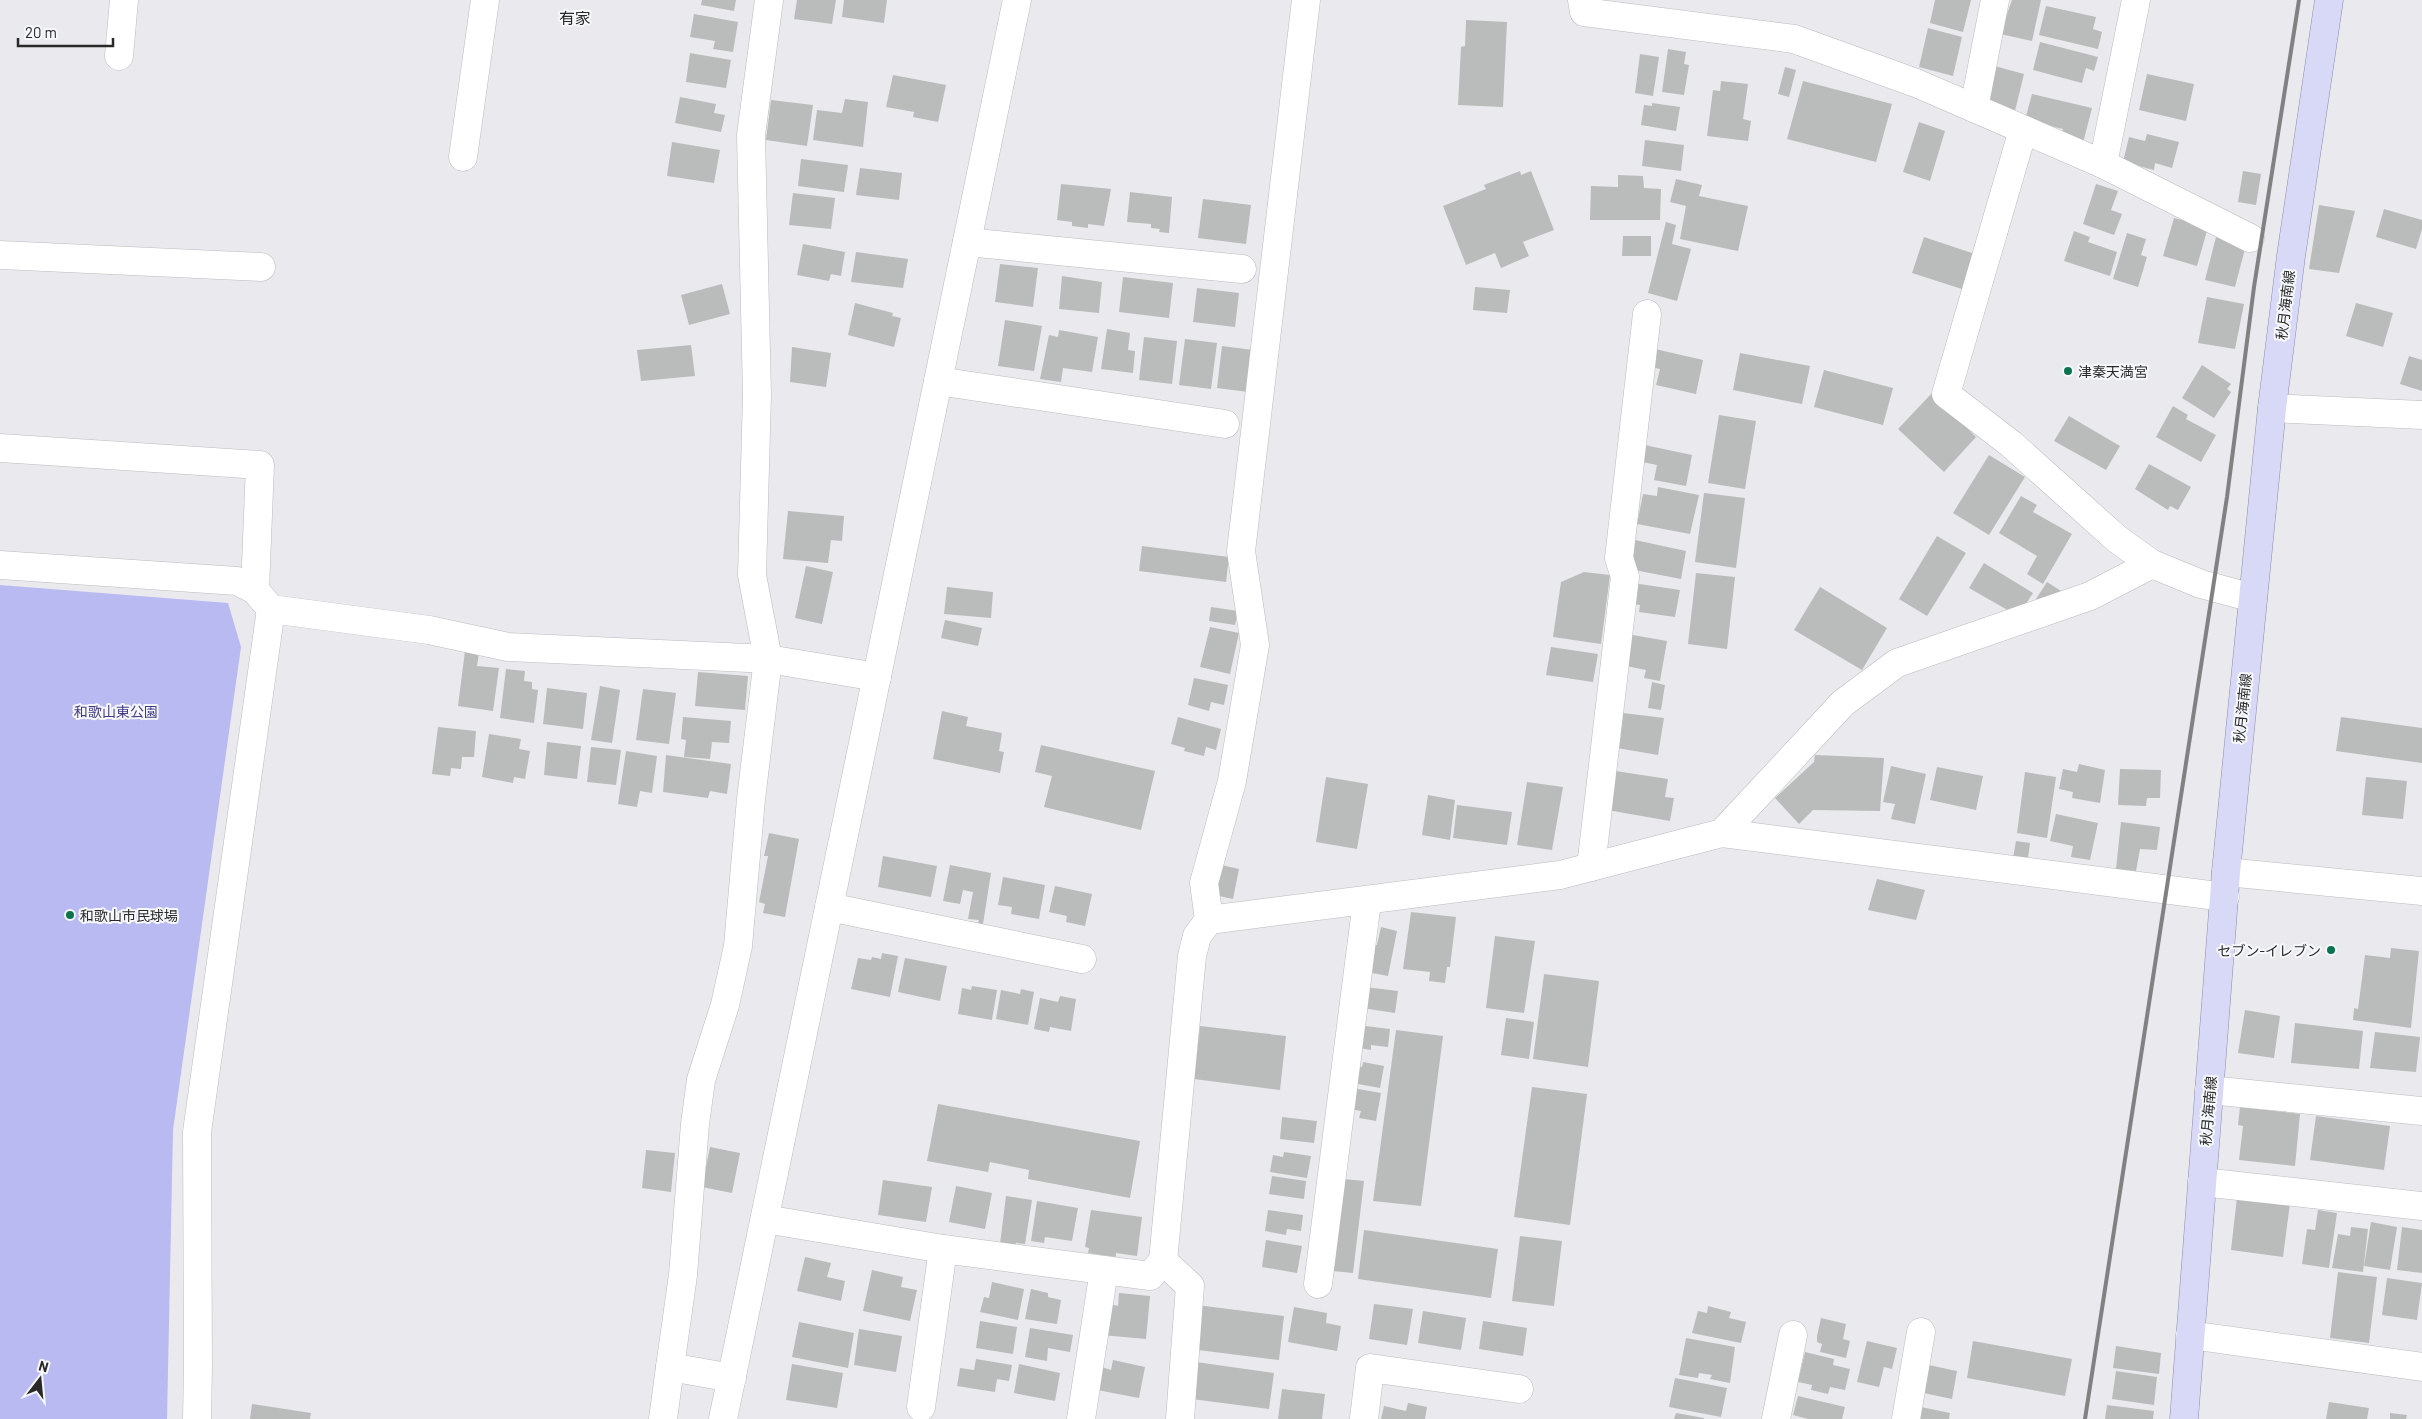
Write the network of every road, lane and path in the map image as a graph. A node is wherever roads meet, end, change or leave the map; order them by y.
1 (124, 0) edge
2 (485, 0) edge
3 (769, 0) edge
4 (1017, 0) edge
5 (1306, 0) edge
6 (1582, 0) edge
7 (1995, 0) edge
8 (2136, 0) edge
9 (2329, 0) edge
10 (119, 56) dead end
11 (1974, 108) junction
12 (2023, 130) junction
13 (463, 157) dead end
14 (2104, 164) junction
15 (2250, 238) dead end
16 (967, 242) junction
17 (0, 255) edge
18 (261, 267) dead end
19 (1242, 269) dead end
20 (1647, 314) dead end
21 (938, 381) junction
22 (2272, 408) junction
23 (2422, 415) edge
24 (1225, 424) dead end
25 (0, 448) edge
26 (2152, 564) junction
27 (0, 565) edge
28 (2253, 598) junction
29 (263, 599) junction
30 (768, 659) junction
31 (877, 677) junction
32 (1722, 833) junction
33 (1591, 868) junction
34 (2225, 884) junction
35 (2422, 891) edge
36 (1367, 901) junction
37 (829, 907) junction
38 (1209, 920) junction
39 (1082, 959) dead end
40 (2209, 1090) junction
41 (2422, 1111) edge
42 (2202, 1182) junction
43 (2422, 1206) edge
44 (765, 1219) junction
45 (943, 1249) junction
46 (1163, 1261) junction
47 (1104, 1270) junction
48 (1318, 1284) dead end
49 (1921, 1332) dead end
50 (1793, 1335) dead end
51 (2190, 1335) junction
52 (670, 1367) junction
53 (2422, 1367) edge
54 (732, 1378) junction
55 (1519, 1389) dead end
56 (921, 1407) dead end
57 (196, 1419) edge
58 (663, 1419) edge
59 (723, 1419) edge
60 (1081, 1419) edge
61 (1180, 1419) edge
62 (1364, 1419) edge
63 (1776, 1419) edge
64 (1906, 1419) edge
65 (2184, 1419) edge

1 - 10 street
2 - 13 street
3 - 30 street
4 - 16 street
5 - 38 street
6 - 11 street
7 - 11 street
8 - 14 street
9 - 22 main road, 秋月海南線
11 - 12 street
12 - 14 street
12 - 26 street
14 - 15 street
16 - 19 street
16 - 21 street
17 - 18 street
20 - 33 street
21 - 24 street
21 - 31 street
22 - 23 street
22 - 28 main road, 秋月海南線
25 - 29 street
26 - 28 street
26 - 32 street
27 - 29 street
28 - 34 main road, 秋月海南線
29 - 30 street
29 - 57 street
30 - 31 street
30 - 52 street
31 - 37 street
32 - 33 street
32 - 34 street
33 - 36 street
34 - 35 street
34 - 40 main road, 秋月海南線
36 - 38 street
36 - 48 street
37 - 39 street
37 - 44 street
38 - 46 street
40 - 41 street
40 - 42 main road, 秋月海南線
42 - 43 street
42 - 51 main road, 秋月海南線
44 - 45 street
44 - 54 street
45 - 47 street
45 - 56 street
46 - 47 street
46 - 61 street
47 - 60 street
49 - 64 street
50 - 63 street
51 - 53 street
51 - 65 main road, 秋月海南線
52 - 54 street
52 - 58 street
54 - 59 street
55 - 62 street

